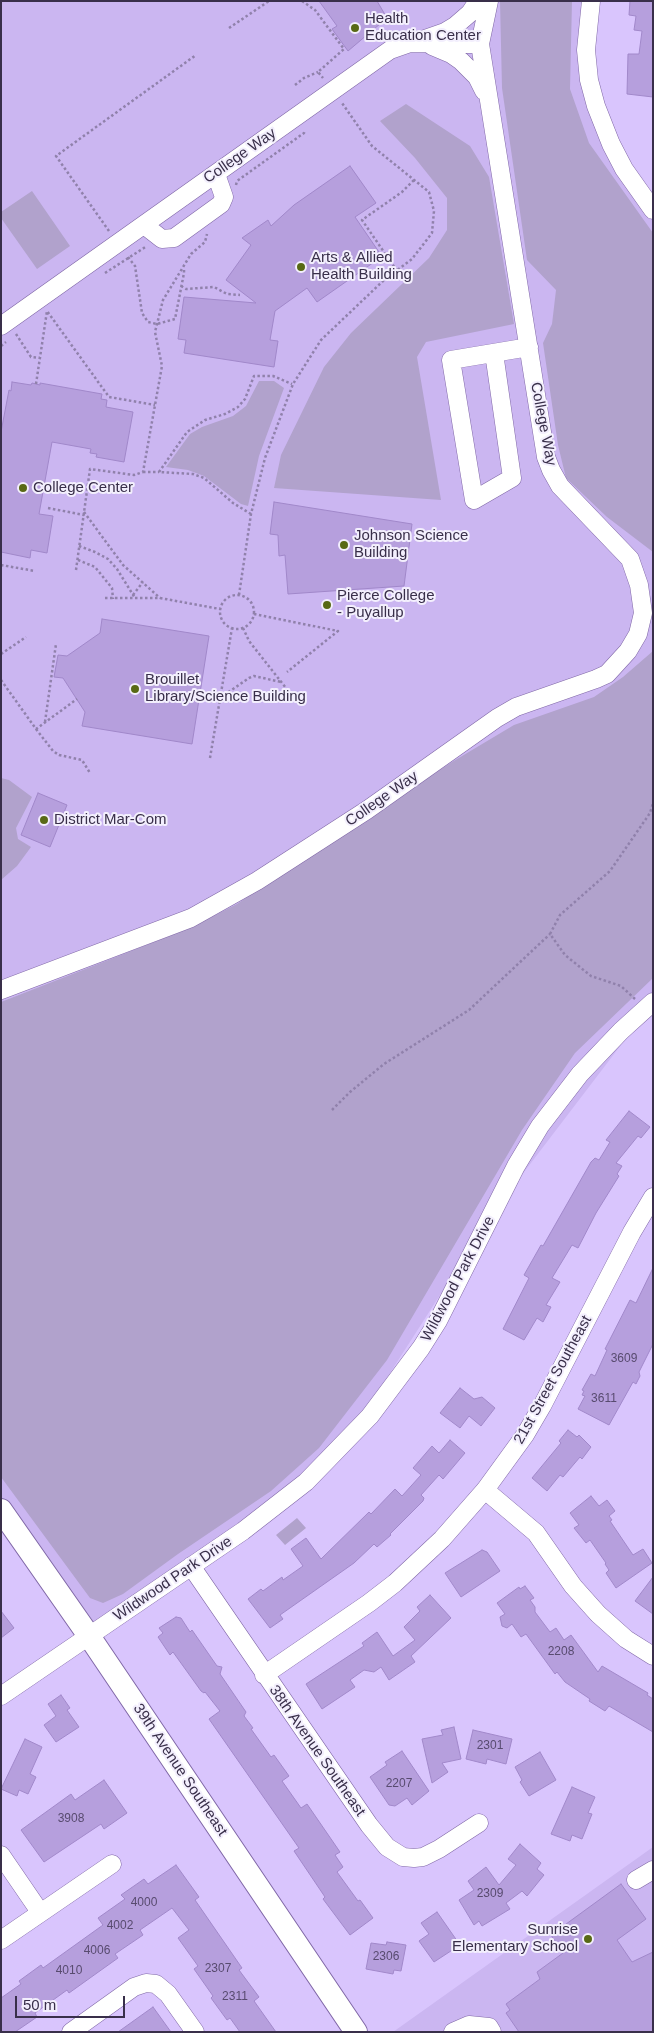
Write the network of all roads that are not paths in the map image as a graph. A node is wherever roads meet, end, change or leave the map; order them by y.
1 (478, 1) edge
2 (489, 1) edge
3 (591, 1) edge
4 (418, 43) junction
5 (480, 44) junction
6 (490, 106) junction
7 (216, 174) junction
8 (653, 210) edge
9 (144, 225) junction
10 (8, 330) edge
11 (529, 347) junction
12 (494, 353) junction
13 (1, 990) edge
14 (649, 1005) edge
15 (653, 1197) edge
16 (485, 1490) junction
17 (1, 1510) edge
18 (190, 1566) junction
19 (89, 1636) junction
20 (653, 1656) edge
21 (264, 1675) junction
22 (1, 1696) edge
23 (479, 1823) dead end
24 (1, 1854) edge
25 (112, 1864) dead end
26 (653, 1870) edge
27 (636, 1880) dead end
28 (40, 1912) junction
29 (1, 1940) edge
30 (71, 2032) edge
31 (195, 2032) edge
32 (356, 2032) edge
33 (453, 2032) edge
34 (492, 2032) edge

1 - 4 street
2 - 5 street
3 - 8 street
4 - 5 street, College Way
4 - 6 street
4 - 7 street, College Way
5 - 6 street, College Way
6 - 11 street, College Way
7 - 9 street, College Way
7 - 9 street
9 - 10 street, College Way
11 - 12 street
11 - 13 street, College Way
12 - 12 street
14 - 18 street, Wildwood Park Drive
15 - 16 street, 21st Street Southeast
16 - 20 street
16 - 21 street, 21st Street Southeast
17 - 19 main road, 39th Avenue Southeast
18 - 19 street, Wildwood Park Drive
18 - 21 street, 38th Avenue Southeast
19 - 22 street, Wildwood Park Drive
19 - 32 main road, 39th Avenue Southeast
21 - 23 street, 38th Avenue Southeast
24 - 28 street
25 - 28 street
26 - 27 street
28 - 29 street
30 - 31 street
33 - 34 street

